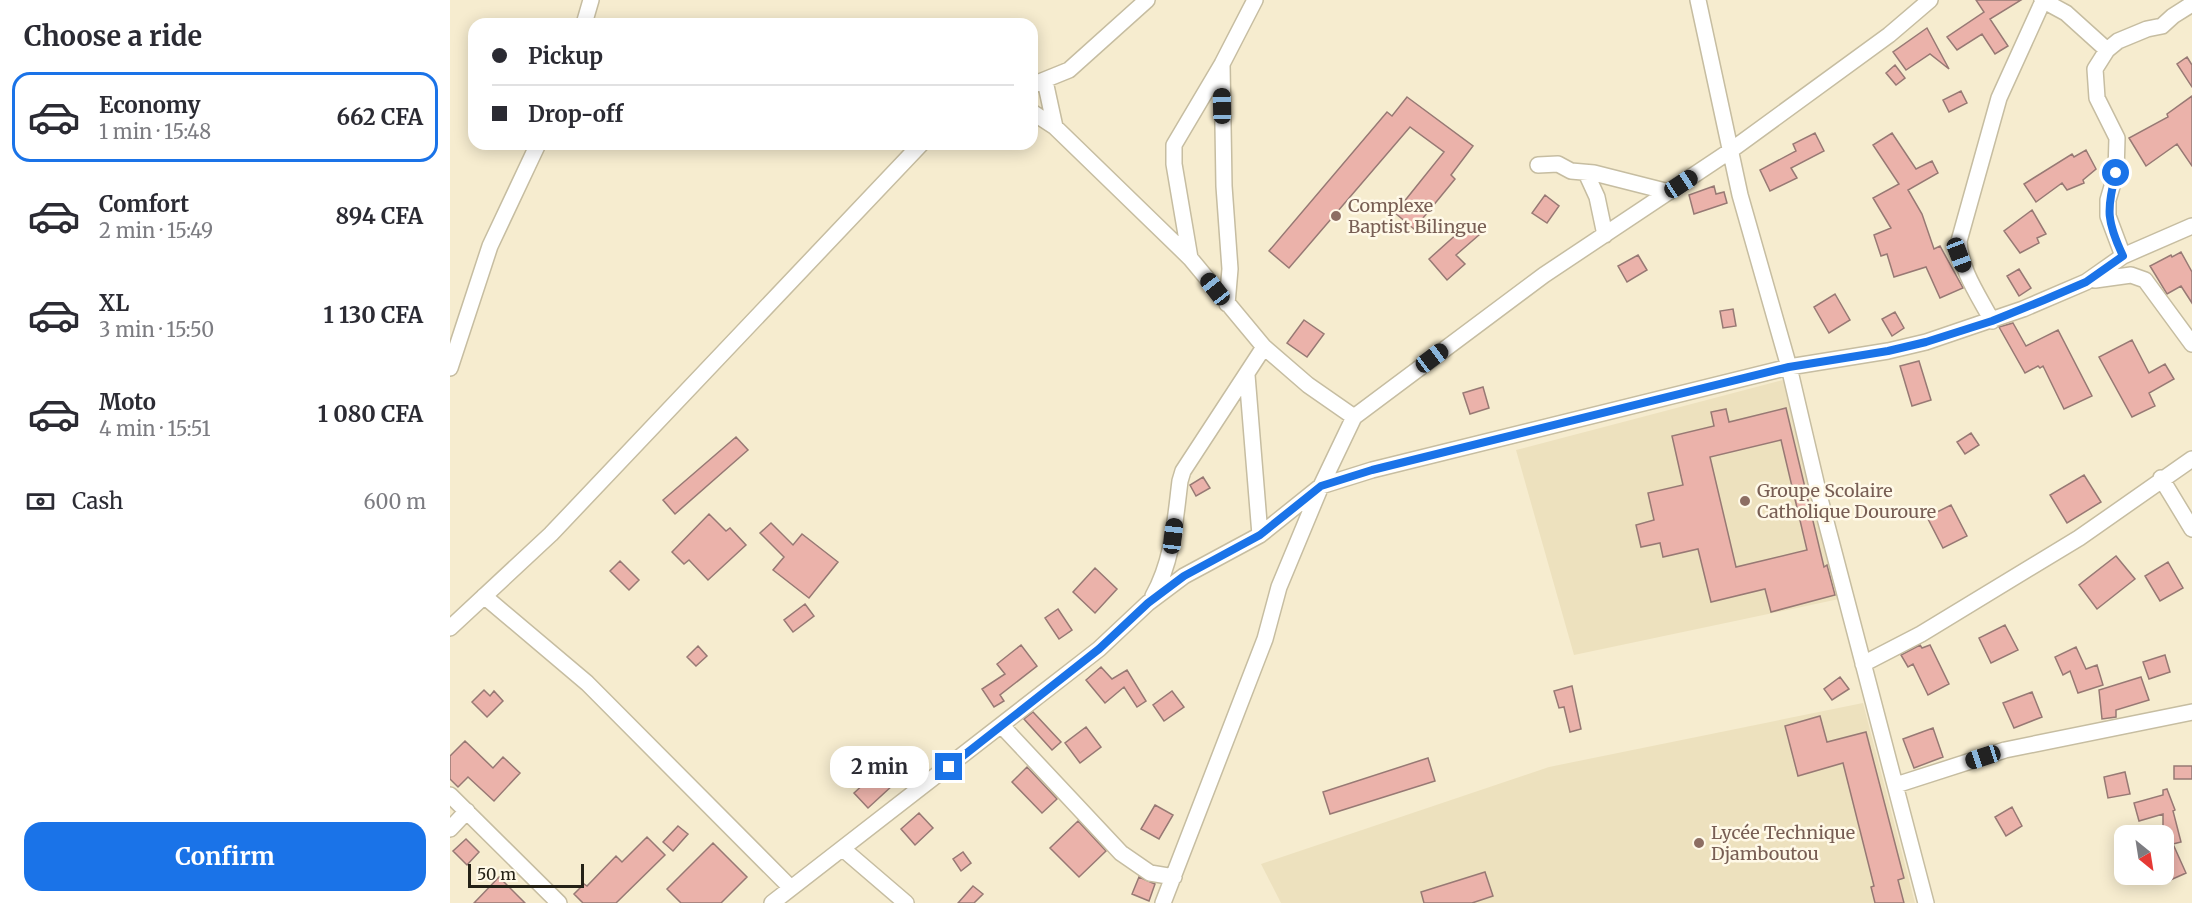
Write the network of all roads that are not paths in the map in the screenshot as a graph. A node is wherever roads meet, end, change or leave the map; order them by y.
1 (591, 0) edge
2 (1147, 0) edge
3 (1256, 0) edge
4 (1698, 0) edge
5 (1930, 0) edge
6 (2042, 0) edge
7 (2192, 4) edge
8 (586, 18) edge
9 (2107, 50) junction
10 (1222, 64) junction
11 (1038, 83) edge
12 (1038, 116) edge
13 (1054, 127) junction
14 (534, 150) edge
15 (915, 150) edge
16 (1730, 151) junction
17 (1538, 165) dead end
18 (1586, 173) junction
19 (1669, 192) junction
20 (2192, 226) edge
21 (1605, 235) junction
22 (2123, 256) junction
23 (1190, 258) junction
24 (2086, 282) junction
25 (1227, 304) junction
26 (1992, 321) junction
27 (2192, 344) edge
28 (1264, 347) junction
29 (1789, 367) junction
30 (450, 368) edge
31 (1247, 375) junction
32 (1354, 417) junction
33 (2192, 459) edge
34 (2162, 478) junction
35 (1321, 486) junction
36 (2192, 529) edge
37 (1260, 535) junction
38 (484, 596) junction
39 (1148, 603) junction
40 (450, 628) edge
41 (1863, 664) junction
42 (2192, 712) edge
43 (1002, 726) junction
44 (1896, 785) junction
45 (450, 795) edge
46 (467, 811) junction
47 (450, 829) edge
48 (843, 849) junction
49 (1174, 877) junction
50 (791, 888) junction
51 (550, 900) edge
52 (772, 903) edge
53 (906, 903) edge
54 (1163, 903) edge
55 (1926, 903) edge

1 - 8 street
2 - 11 street
3 - 10 street
4 - 16 street
5 - 16 street
6 - 9 street
6 - 26 street
7 - 9 street
9 - 22 street
10 - 23 street
10 - 25 street
11 - 13 street
12 - 13 street
13 - 23 street
14 - 30 street
15 - 38 street
16 - 19 street
16 - 29 street
17 - 18 street
18 - 19 street
18 - 21 street
19 - 21 street
20 - 22 street
21 - 32 street
22 - 24 street
23 - 25 street
24 - 26 street
24 - 27 street
25 - 28 street
26 - 29 street
28 - 31 street
28 - 32 street
29 - 35 street
29 - 41 street
31 - 37 street
31 - 39 street
32 - 35 street
33 - 34 street
34 - 36 street
34 - 41 street
35 - 37 street
35 - 49 street
37 - 39 street
38 - 40 street
38 - 50 street
39 - 43 street
41 - 44 street
42 - 44 street
43 - 48 street
43 - 49 street
44 - 55 street
45 - 46 street
46 - 47 street
46 - 51 street
48 - 50 street
48 - 53 street
49 - 54 street
50 - 52 street

